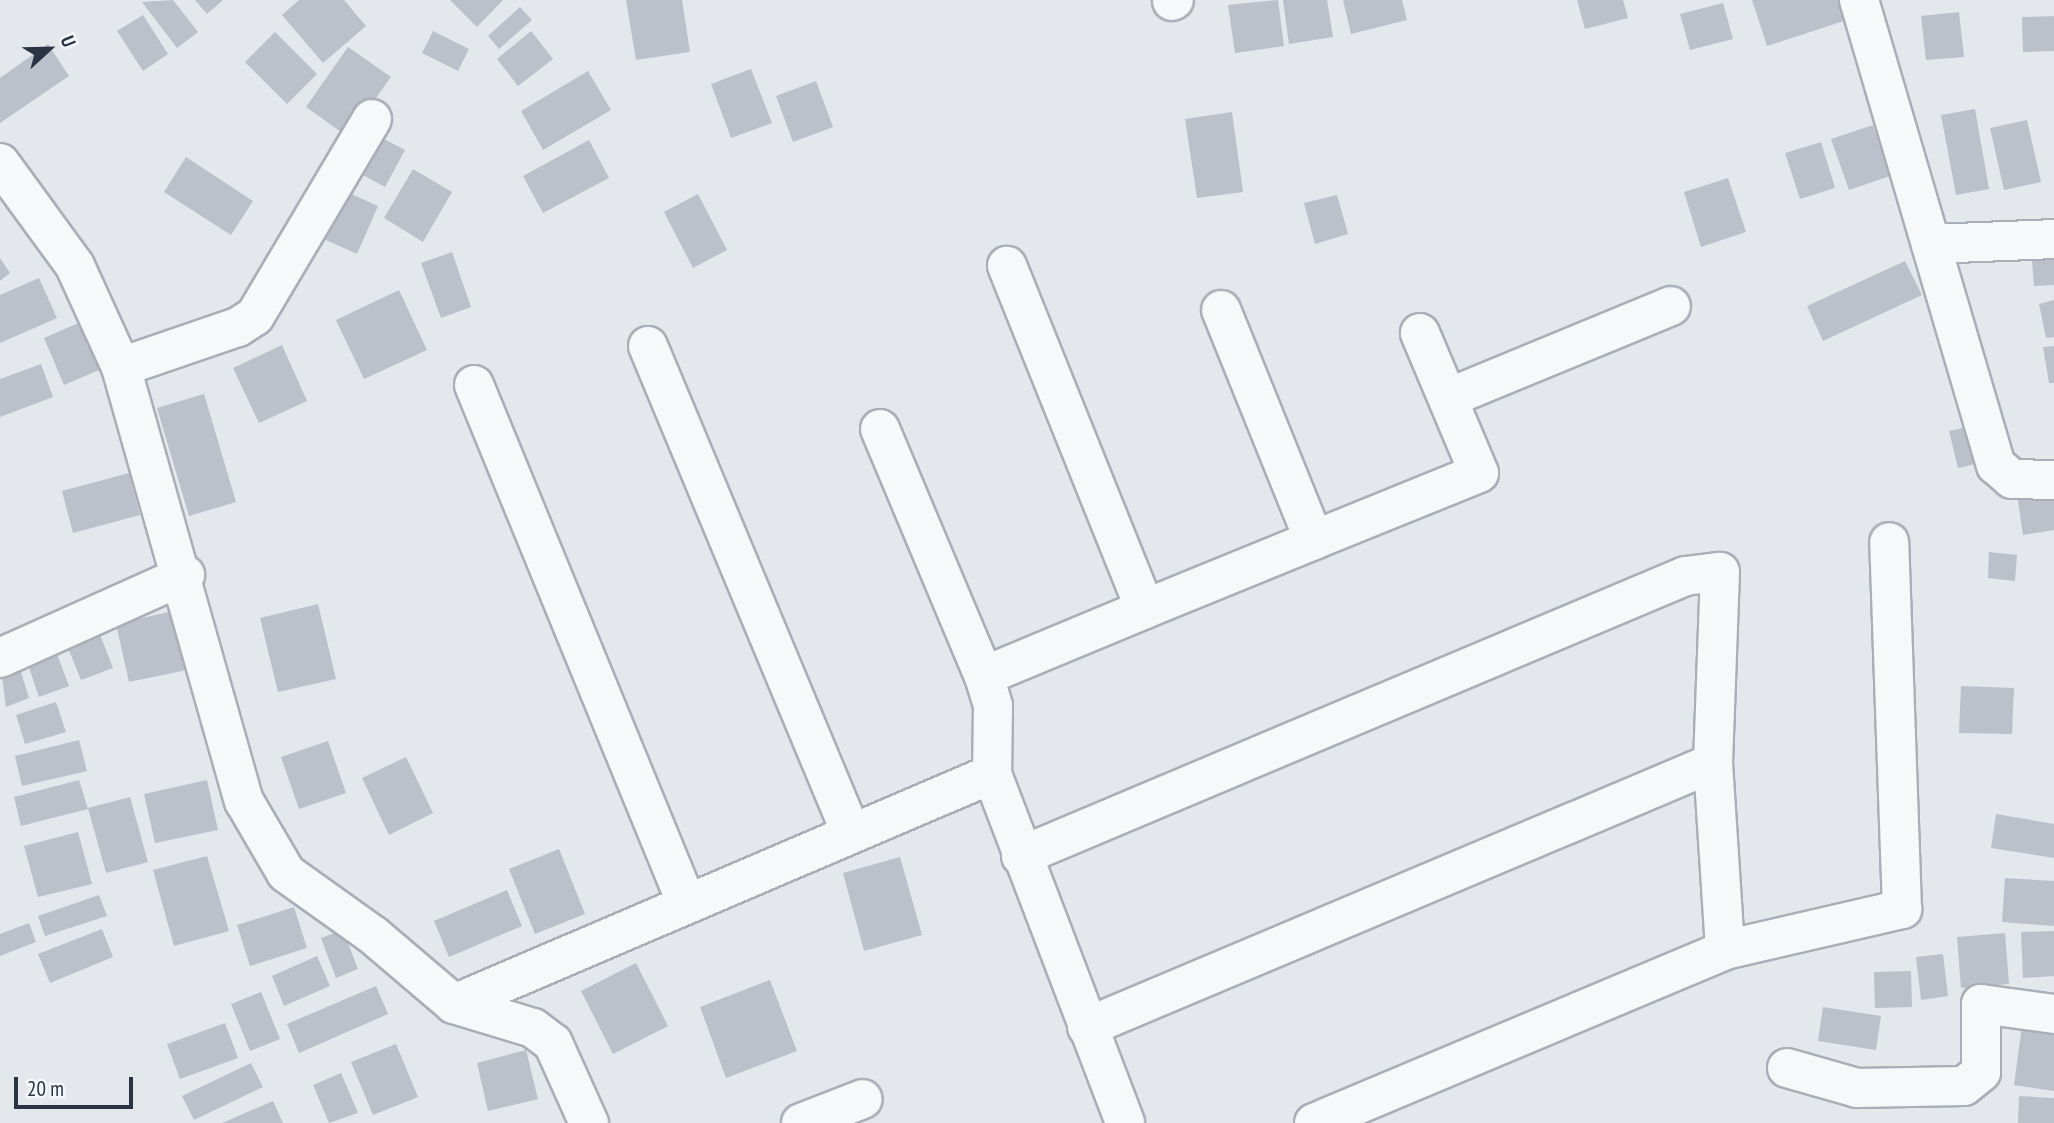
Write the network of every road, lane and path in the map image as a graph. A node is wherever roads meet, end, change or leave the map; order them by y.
1 (1859, 0) edge
2 (372, 119) dead end
3 (0, 163) edge
4 (2054, 239) edge
5 (1931, 244) junction
6 (1007, 266) dead end
7 (1671, 306) dead end
8 (1221, 310) dead end
9 (1420, 333) dead end
10 (648, 346) dead end
11 (121, 367) junction
12 (474, 385) dead end
13 (1448, 398) junction
14 (880, 429) dead end
15 (2054, 480) edge
16 (1314, 540) junction
17 (1889, 542) dead end
18 (185, 575) junction
19 (1145, 609) junction
20 (0, 658) edge
21 (984, 676) junction
22 (1713, 763) junction
23 (992, 774) junction
24 (851, 833) junction
25 (1021, 856) junction
26 (687, 902) junction
27 (1725, 950) junction
28 (454, 1004) junction
29 (2054, 1014) edge
30 (1087, 1027) junction
31 (1787, 1068) dead end
32 (863, 1099) dead end
33 (589, 1123) edge
34 (801, 1123) edge
35 (1125, 1123) edge
36 (1314, 1123) edge

1 - 5 street
2 - 11 street
3 - 11 street
4 - 5 street
5 - 15 street
6 - 19 street
7 - 13 street
8 - 16 street
9 - 13 street
10 - 24 street
11 - 18 street
12 - 26 street
13 - 16 street
14 - 21 street
16 - 19 street
17 - 27 street
18 - 20 street
18 - 28 street
19 - 21 street
21 - 23 street
22 - 25 street
22 - 27 street
22 - 30 street
23 - 24 street
23 - 25 street
24 - 26 street
25 - 30 street
26 - 28 street
27 - 36 street
28 - 33 street
29 - 31 street
30 - 35 street
32 - 34 street

